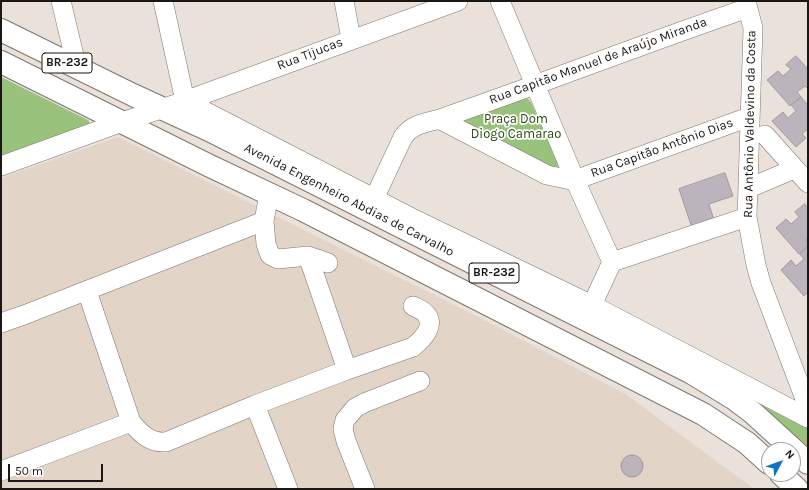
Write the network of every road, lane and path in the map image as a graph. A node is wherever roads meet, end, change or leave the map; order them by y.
1 (61, 1) edge
2 (163, 1) edge
3 (344, 1) edge
4 (458, 1) edge
5 (500, 1) edge
6 (747, 4) edge
7 (1, 30) edge
8 (351, 39) junction
9 (1, 62) edge
10 (77, 68) junction
11 (535, 85) junction
12 (133, 95) junction
13 (185, 101) junction
14 (163, 108) junction
15 (750, 117) junction
16 (439, 119) junction
17 (122, 122) junction
18 (765, 135) dead end
19 (1, 166) edge
20 (794, 169) junction
21 (575, 180) junction
22 (808, 183) edge
23 (749, 188) junction
24 (269, 194) junction
25 (374, 199) junction
26 (747, 217) junction
27 (264, 220) junction
28 (308, 256) junction
29 (612, 262) junction
30 (328, 263) dead end
31 (87, 290) junction
32 (592, 305) junction
33 (413, 306) dead end
34 (1, 323) edge
35 (347, 370) junction
36 (797, 374) junction
37 (420, 381) dead end
38 (770, 397) junction
39 (255, 405) junction
40 (808, 407) edge
41 (808, 418) edge
42 (131, 422) junction
43 (761, 456) edge
44 (808, 463) edge
45 (1, 471) edge
46 (790, 482) edge
47 (288, 489) edge
48 (365, 489) edge
49 (797, 489) edge

1 - 10 street
2 - 13 street
3 - 8 street
4 - 8 street, Rua Tijucas
5 - 11 street
6 - 11 street, Rua Capitão Manuel de Araújo Miranda
6 - 15 street, Rua Antônio Valdevino da Costa
7 - 10 highway, Avenida Engenheiro Abdias de Carvalho / BR-232
8 - 13 street, Rua Tijucas
9 - 17 highway, BR-232
10 - 12 highway, Avenida Engenheiro Abdias de Carvalho / BR-232
11 - 16 street, Rua Capitão Manuel de Araújo Miranda
11 - 21 street
12 - 14 highway, Avenida Engenheiro Abdias de Carvalho / BR-232
12 - 17 street
13 - 14 street, Rua Tijucas
13 - 25 street
14 - 17 street, Rua Tijucas
14 - 44 highway, Avenida Engenheiro Abdias de Carvalho / BR-232
15 - 21 street, Rua Capitão Antônio Dias
15 - 23 street, Rua Antônio Valdevino da Costa
16 - 21 street
16 - 25 street, Rua Capitão Manuel de Araújo Miranda
17 - 19 street, Rua Tijucas
17 - 24 highway, BR-232
18 - 20 street
20 - 22 street
20 - 23 street
21 - 29 street
23 - 26 street, Rua Antônio Valdevino da Costa
24 - 27 street
24 - 43 highway, BR-232
25 - 32 street
26 - 29 street
26 - 36 street, Rua Antônio Valdevino da Costa
27 - 28 street
27 - 31 street
28 - 30 street
28 - 35 street
29 - 32 street
31 - 34 street
31 - 42 street
32 - 38 street
33 - 35 street
35 - 39 street
36 - 38 street
36 - 40 street, Rua Antônio Valdevino da Costa
37 - 48 street
38 - 41 street
39 - 42 street
39 - 47 street
42 - 45 street
46 - 49 highway

